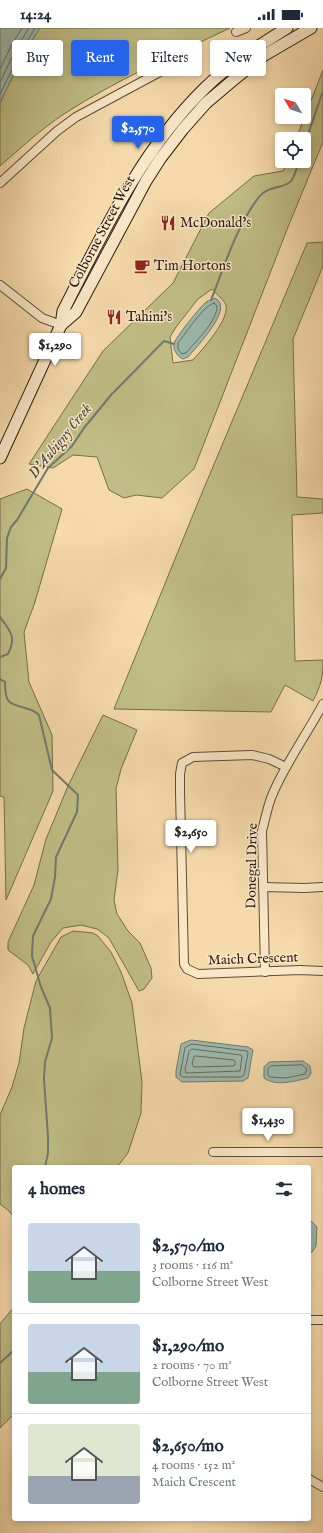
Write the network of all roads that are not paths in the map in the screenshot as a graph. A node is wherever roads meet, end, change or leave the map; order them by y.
1 (246, 28) edge
2 (287, 28) edge
3 (311, 28) edge
4 (236, 32) dead end
5 (154, 76) edge
6 (0, 183) edge
7 (0, 285) edge
8 (62, 325) junction
9 (0, 458) edge
10 (323, 704) edge
11 (286, 767) junction
12 (263, 887) junction
13 (323, 887) edge
14 (323, 971) edge
15 (265, 972) junction
16 (213, 1152) dead end
17 (323, 1152) edge
18 (311, 1320) edge
19 (323, 1320) edge
20 (311, 1480) edge
21 (323, 1487) edge

1 - 4 street
2 - 8 main road, Colborne Street West
3 - 8 main road, Colborne Street West
5 - 6 street
7 - 8 street
8 - 9 main road, Colborne Street West
10 - 11 street, Donegal Drive
11 - 12 street, Donegal Drive
11 - 15 street, Maich Crescent
12 - 13 street
12 - 15 street, Donegal Drive
14 - 15 street, Maich Crescent
16 - 17 street
18 - 19 street
20 - 21 street

